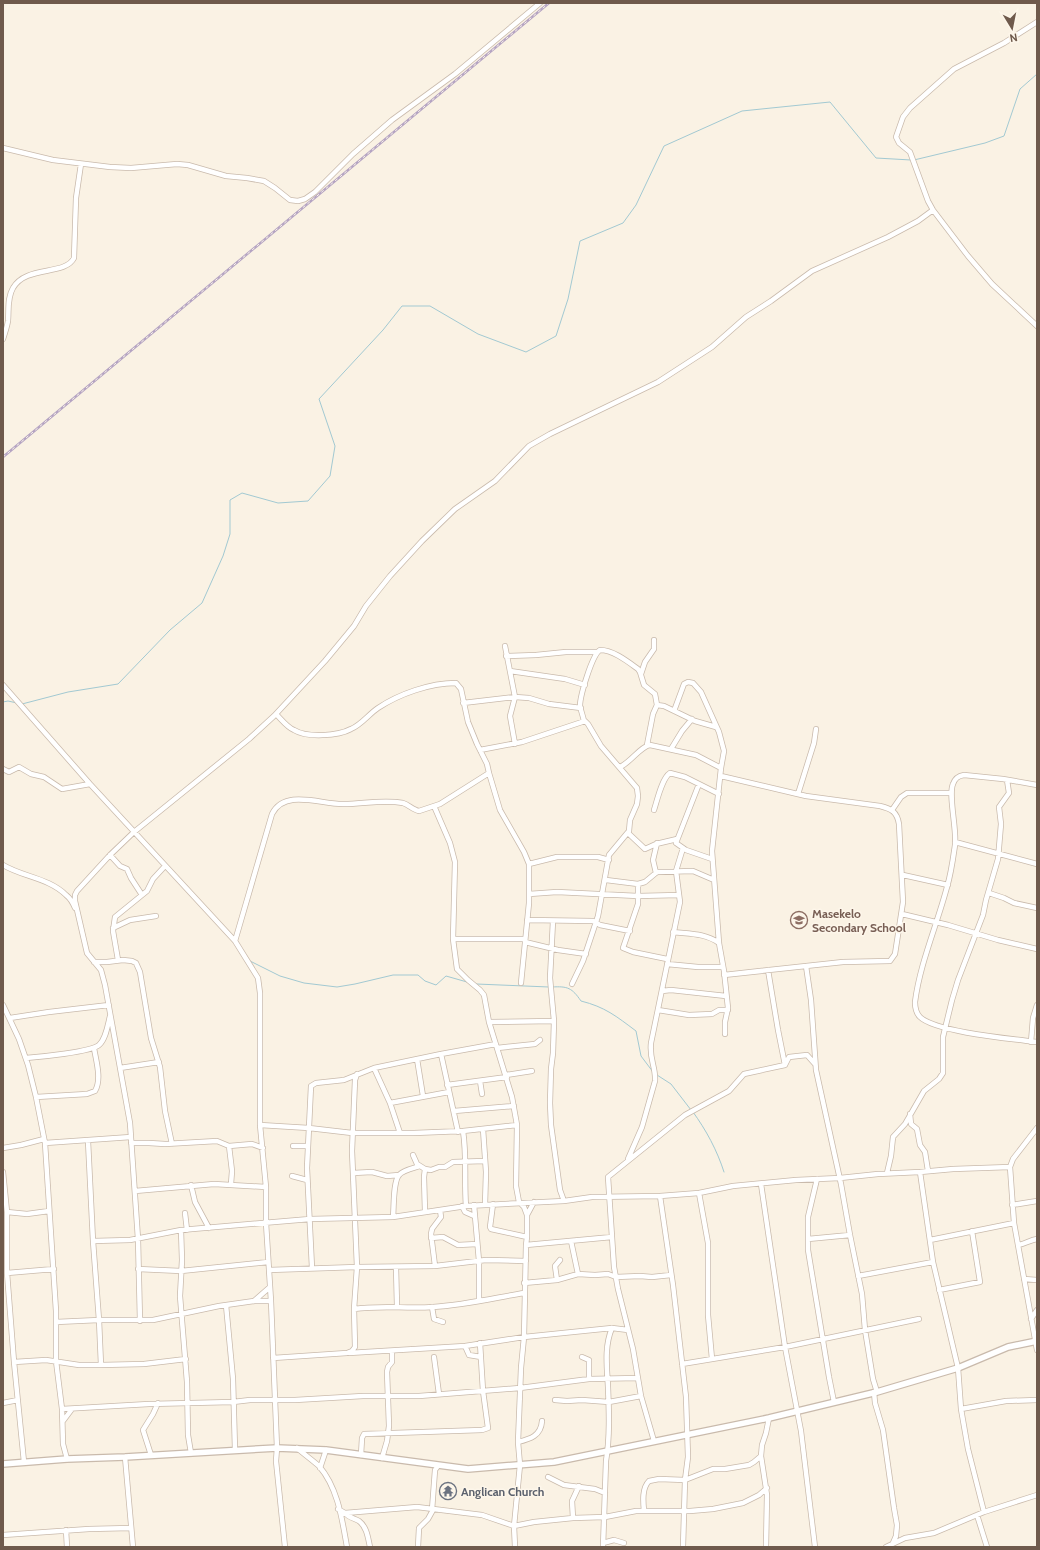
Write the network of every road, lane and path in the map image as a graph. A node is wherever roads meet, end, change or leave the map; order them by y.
1 (540, 3) edge
2 (1037, 22) edge
3 (3, 148) edge
4 (81, 164) junction
5 (934, 210) junction
6 (1037, 326) edge
7 (3, 339) edge
8 (654, 640) dead end
9 (505, 646) dead end
10 (597, 652) junction
11 (506, 656) junction
12 (510, 671) junction
13 (641, 674) junction
14 (3, 685) edge
15 (585, 685) junction
16 (515, 696) junction
17 (463, 703) junction
18 (657, 705) junction
19 (581, 708) junction
20 (674, 711) junction
21 (276, 714) junction
22 (692, 719) junction
23 (584, 721) junction
24 (716, 727) junction
25 (816, 729) dead end
26 (515, 744) junction
27 (647, 745) junction
28 (671, 749) junction
29 (480, 750) junction
30 (620, 767) junction
31 (721, 768) junction
32 (3, 769) edge
33 (489, 773) junction
34 (721, 776) junction
35 (1007, 780) junction
36 (90, 784) junction
37 (699, 784) junction
38 (1037, 785) edge
39 (951, 793) junction
40 (719, 794) junction
41 (798, 794) junction
42 (434, 806) junction
43 (654, 810) dead end
44 (892, 810) junction
45 (134, 832) junction
46 (628, 833) junction
47 (677, 839) junction
48 (955, 842) junction
49 (657, 843) junction
50 (683, 848) junction
51 (110, 855) junction
52 (999, 855) junction
53 (712, 859) junction
54 (608, 860) junction
55 (529, 864) junction
56 (1037, 864) edge
57 (3, 865) edge
58 (165, 866) junction
59 (676, 872) junction
60 (656, 873) junction
61 (903, 875) junction
62 (606, 880) junction
63 (714, 880) junction
64 (638, 884) junction
65 (948, 885) junction
66 (989, 893) junction
67 (529, 894) junction
68 (602, 894) junction
69 (142, 895) junction
70 (680, 895) junction
71 (638, 896) junction
72 (1037, 908) edge
73 (76, 909) junction
74 (902, 914) junction
75 (156, 916) dead end
76 (527, 920) junction
77 (553, 921) junction
78 (936, 922) junction
79 (596, 923) junction
80 (113, 928) junction
81 (630, 931) junction
82 (673, 932) junction
83 (976, 934) junction
84 (454, 939) junction
85 (235, 941) junction
86 (525, 941) junction
87 (719, 943) junction
88 (552, 948) junction
89 (1037, 949) edge
90 (586, 954) junction
91 (118, 960) junction
92 (667, 961) junction
93 (94, 962) junction
94 (806, 966) junction
95 (723, 967) junction
96 (768, 970) junction
97 (724, 974) junction
98 (522, 983) dead end
99 (572, 984) dead end
100 (662, 991) junction
101 (726, 996) junction
102 (3, 1005) edge
103 (109, 1005) junction
104 (1037, 1005) edge
105 (658, 1010) junction
106 (728, 1010) junction
107 (111, 1014) junction
108 (10, 1018) junction
109 (554, 1021) junction
110 (489, 1022) junction
111 (945, 1028) junction
112 (725, 1034) dead end
113 (540, 1040) dead end
114 (1031, 1042) junction
115 (1037, 1042) edge
116 (497, 1046) junction
117 (94, 1048) junction
118 (441, 1054) junction
119 (26, 1058) junction
120 (417, 1059) junction
121 (159, 1062) junction
122 (815, 1064) junction
123 (785, 1065) junction
124 (120, 1068) junction
125 (374, 1068) junction
126 (532, 1071) dead end
127 (357, 1074) junction
128 (507, 1076) junction
129 (480, 1080) junction
130 (447, 1085) junction
131 (449, 1092) junction
132 (482, 1094) dead end
133 (423, 1096) junction
134 (36, 1097) junction
135 (390, 1103) junction
136 (514, 1106) junction
137 (454, 1111) junction
138 (910, 1113) junction
139 (260, 1125) junction
140 (517, 1125) junction
141 (309, 1128) junction
142 (1037, 1128) edge
143 (483, 1129) junction
144 (463, 1131) junction
145 (458, 1132) junction
146 (352, 1133) junction
147 (400, 1133) junction
148 (131, 1137) junction
149 (88, 1140) junction
150 (45, 1141) junction
151 (131, 1143) junction
152 (172, 1144) junction
153 (229, 1146) junction
154 (293, 1146) dead end
155 (307, 1146) junction
156 (3, 1148) edge
157 (263, 1148) junction
158 (413, 1154) dead end
159 (465, 1160) junction
160 (485, 1161) junction
161 (628, 1161) junction
162 (420, 1166) junction
163 (1010, 1167) junction
164 (425, 1169) junction
165 (928, 1171) junction
166 (3, 1172) edge
167 (920, 1172) junction
168 (887, 1173) junction
169 (354, 1174) junction
170 (398, 1175) junction
171 (292, 1176) dead end
172 (840, 1178) junction
173 (817, 1179) junction
174 (307, 1180) junction
175 (231, 1184) junction
176 (761, 1184) junction
177 (191, 1185) junction
178 (266, 1187) junction
179 (135, 1191) junction
180 (699, 1193) junction
181 (660, 1196) junction
182 (609, 1197) junction
183 (564, 1201) junction
184 (1037, 1201) edge
185 (520, 1202) junction
186 (534, 1202) junction
187 (493, 1204) junction
188 (474, 1205) junction
189 (485, 1205) junction
190 (1012, 1205) junction
191 (464, 1206) junction
192 (440, 1210) junction
193 (49, 1211) junction
194 (7, 1212) junction
195 (425, 1212) junction
196 (185, 1213) dead end
197 (527, 1215) junction
198 (474, 1216) junction
199 (393, 1217) junction
200 (356, 1218) junction
201 (310, 1219) junction
202 (266, 1222) junction
203 (1014, 1223) junction
204 (209, 1228) junction
205 (181, 1230) junction
206 (187, 1230) junction
207 (972, 1231) junction
208 (850, 1235) junction
209 (527, 1237) junction
210 (612, 1237) junction
211 (431, 1238) junction
212 (138, 1239) junction
213 (808, 1239) junction
214 (1037, 1239) edge
215 (930, 1240) junction
216 (92, 1241) junction
217 (571, 1241) junction
218 (477, 1244) junction
219 (5, 1245) edge
220 (526, 1245) junction
221 (1018, 1245) junction
222 (560, 1260) dead end
223 (479, 1261) junction
224 (526, 1261) junction
225 (268, 1262) junction
226 (933, 1262) junction
227 (435, 1266) junction
228 (357, 1267) junction
229 (396, 1267) junction
230 (312, 1268) junction
231 (54, 1269) junction
232 (138, 1269) junction
233 (269, 1270) junction
234 (181, 1271) junction
235 (7, 1273) junction
236 (578, 1274) junction
237 (671, 1275) junction
238 (858, 1276) junction
239 (616, 1277) junction
240 (1024, 1279) junction
241 (557, 1280) junction
242 (1037, 1280) edge
243 (524, 1284) junction
244 (270, 1288) junction
245 (939, 1290) junction
246 (524, 1293) junction
247 (254, 1301) junction
248 (480, 1301) junction
249 (271, 1302) junction
250 (226, 1305) junction
251 (397, 1306) junction
252 (432, 1307) junction
253 (354, 1309) junction
254 (1037, 1310) edge
255 (183, 1313) junction
256 (919, 1319) dead end
257 (1031, 1319) junction
258 (99, 1320) junction
259 (140, 1321) junction
260 (56, 1322) junction
261 (443, 1322) dead end
262 (612, 1328) junction
263 (628, 1330) junction
264 (865, 1330) junction
265 (524, 1337) junction
266 (822, 1339) junction
267 (1036, 1341) edge
268 (480, 1343) junction
269 (465, 1346) junction
270 (355, 1347) junction
271 (785, 1347) junction
272 (1037, 1350) edge
273 (392, 1351) junction
274 (347, 1353) junction
275 (362, 1353) junction
276 (434, 1357) dead end
277 (582, 1357) dead end
278 (273, 1358) junction
279 (481, 1358) junction
280 (186, 1359) junction
281 (712, 1359) junction
282 (56, 1361) junction
283 (14, 1362) junction
284 (682, 1364) junction
285 (101, 1365) junction
286 (958, 1368) junction
287 (608, 1378) junction
288 (638, 1378) junction
289 (589, 1379) junction
290 (520, 1388) junction
291 (483, 1391) junction
292 (876, 1392) junction
293 (439, 1394) junction
294 (641, 1396) junction
295 (388, 1397) junction
296 (18, 1400) junction
297 (275, 1400) junction
298 (556, 1400) dead end
299 (1037, 1400) edge
300 (233, 1402) junction
301 (608, 1402) junction
302 (834, 1402) junction
303 (3, 1403) edge
304 (158, 1403) junction
305 (188, 1403) junction
306 (62, 1409) junction
307 (72, 1409) junction
308 (961, 1409) junction
309 (798, 1411) junction
310 (769, 1418) junction
311 (63, 1421) junction
312 (542, 1421) dead end
313 (388, 1432) junction
314 (688, 1434) junction
315 (654, 1441) junction
316 (518, 1442) junction
317 (277, 1448) junction
318 (297, 1448) junction
319 (235, 1450) junction
320 (326, 1450) junction
321 (608, 1451) junction
322 (191, 1453) junction
323 (151, 1455) junction
324 (361, 1455) junction
325 (761, 1456) junction
326 (125, 1457) junction
327 (382, 1458) junction
328 (67, 1459) junction
329 (24, 1462) junction
330 (3, 1464) edge
331 (520, 1465) junction
332 (438, 1466) junction
333 (320, 1468) junction
334 (548, 1477) dead end
335 (685, 1480) junction
336 (579, 1486) junction
337 (766, 1488) junction
338 (605, 1493) junction
339 (1037, 1495) edge
340 (338, 1509) junction
341 (432, 1510) junction
342 (644, 1511) junction
343 (685, 1511) junction
344 (984, 1512) junction
345 (345, 1513) junction
346 (340, 1515) junction
347 (978, 1515) junction
348 (605, 1517) junction
349 (573, 1518) junction
350 (514, 1526) junction
351 (131, 1528) junction
352 (66, 1530) junction
353 (3, 1535) edge
354 (624, 1543) dead end
355 (893, 1543) junction
356 (603, 1545) edge
357 (67, 1547) edge
358 (133, 1547) edge
359 (285, 1547) edge
360 (347, 1547) edge
361 (370, 1547) edge
362 (418, 1547) edge
363 (514, 1547) edge
364 (684, 1547) edge
365 (766, 1547) edge
366 (815, 1547) edge
367 (886, 1547) edge
368 (987, 1547) edge

1 - 4 street
2 - 5 street
3 - 4 street
4 - 7 street
5 - 6 street
5 - 21 street
8 - 13 street
9 - 11 street
10 - 11 street
10 - 13 street
10 - 15 street
11 - 12 street
12 - 15 street
12 - 16 street
13 - 18 street
14 - 36 street
15 - 19 street
16 - 17 street
16 - 19 street
16 - 26 street
17 - 21 street
17 - 29 street
18 - 20 street
18 - 27 street
19 - 23 street
20 - 22 street
20 - 24 street
21 - 45 street
22 - 24 street
22 - 28 street
23 - 26 street
23 - 30 street
24 - 31 street
25 - 41 street
26 - 29 street
27 - 28 street
27 - 30 street
28 - 31 street
29 - 33 street
30 - 46 street
31 - 34 street
32 - 36 street
33 - 42 street
33 - 55 street
34 - 40 street
34 - 41 street
35 - 38 street
35 - 39 street
35 - 52 street
36 - 45 street
37 - 40 street
37 - 43 street
37 - 47 street
39 - 44 street
39 - 48 street
40 - 53 street
41 - 44 street
42 - 84 street
42 - 85 street
44 - 61 street
45 - 51 street
45 - 58 street
46 - 49 street
46 - 54 street
47 - 49 street
47 - 50 street
48 - 52 street
48 - 65 street
49 - 60 street
50 - 53 street
50 - 59 street
51 - 69 street
51 - 73 street
52 - 56 street
52 - 66 street
53 - 63 street
54 - 55 street
54 - 62 street
55 - 67 street
57 - 73 street
58 - 69 street
58 - 85 street
59 - 60 street
59 - 63 street
59 - 70 street
60 - 64 street
61 - 65 street
61 - 74 street
62 - 64 street
62 - 68 street
63 - 87 street
64 - 71 street
65 - 78 street
66 - 72 street
66 - 83 street
67 - 68 street
67 - 76 street
68 - 71 street
68 - 79 street
69 - 80 street
70 - 71 street
70 - 82 street
71 - 81 street
73 - 93 street
74 - 78 street
74 - 94 street
75 - 80 street
76 - 77 street
76 - 86 street
77 - 79 street
77 - 88 street
78 - 83 street
78 - 111 street
79 - 81 street
79 - 90 street
80 - 91 street
81 - 92 street
82 - 87 street
82 - 92 street
83 - 89 street
83 - 111 street
84 - 86 street
84 - 110 street
85 - 139 street
86 - 88 street
86 - 98 street
87 - 95 street
88 - 90 street
88 - 109 street
90 - 99 street
91 - 93 street
91 - 121 street
92 - 95 street
92 - 100 street
93 - 103 street
94 - 96 street
94 - 122 street
95 - 97 street
96 - 97 street
96 - 123 street
97 - 101 street
100 - 101 street
100 - 105 street
101 - 106 street
102 - 108 street
103 - 107 street
103 - 108 street
104 - 114 street
105 - 106 street
105 - 161 street
106 - 112 street
107 - 117 street
107 - 124 street
108 - 119 street
109 - 110 street
109 - 183 street
110 - 116 street
111 - 114 street
111 - 138 street
113 - 116 street
114 - 115 street
116 - 118 street
116 - 128 street
117 - 119 street
117 - 134 street
118 - 120 street
118 - 130 street
119 - 134 street
120 - 125 street
120 - 133 street
121 - 124 street
121 - 152 street
122 - 123 street
122 - 172 street
123 - 161 street
124 - 148 street
125 - 127 street
125 - 135 street
126 - 128 street
127 - 141 street
127 - 146 street
128 - 129 street
128 - 136 street
129 - 130 street
129 - 132 street
130 - 131 street
131 - 133 street
131 - 137 street
133 - 135 street
134 - 150 street
135 - 147 street
136 - 137 street
136 - 140 street
137 - 145 street
138 - 165 street
138 - 168 street
139 - 141 street
139 - 157 street
140 - 143 street
140 - 185 street
141 - 146 street
141 - 155 street
142 - 163 street
143 - 144 street
143 - 160 street
144 - 145 street
144 - 159 street
145 - 147 street
146 - 147 street
146 - 169 street
148 - 149 street
148 - 151 street
149 - 150 street
149 - 216 street
150 - 156 street
150 - 193 street
151 - 152 street
151 - 179 street
152 - 153 street
153 - 157 street
153 - 175 street
154 - 155 street
155 - 174 street
157 - 178 street
158 - 162 street
159 - 160 street
159 - 164 street
159 - 191 street
160 - 189 street
161 - 182 street
162 - 164 street
162 - 170 street
163 - 165 street
163 - 190 street
164 - 195 street
165 - 167 street
166 - 194 street
167 - 168 street
167 - 215 street
168 - 172 street
169 - 170 street
169 - 200 street
170 - 199 street
171 - 174 street
172 - 173 street
172 - 208 street
173 - 176 street
173 - 213 street
174 - 201 street
175 - 177 street
175 - 178 street
176 - 180 street
176 - 271 street
177 - 179 street
177 - 204 street
178 - 202 street
179 - 212 street
180 - 181 street
180 - 281 street
181 - 182 street
181 - 237 street
182 - 183 street
182 - 210 street
183 - 186 street
184 - 190 street
185 - 186 street
185 - 187 street
185 - 197 street
186 - 197 street
187 - 189 street
187 - 209 street
188 - 189 street
188 - 191 street
188 - 198 street
190 - 203 street
191 - 192 street
191 - 198 street
192 - 195 street
192 - 211 street
193 - 194 street
193 - 231 street
194 - 219 street
195 - 199 street
196 - 206 street
197 - 209 street
198 - 218 street
199 - 200 street
200 - 201 street
200 - 228 street
201 - 202 street
201 - 230 street
202 - 204 street
202 - 225 street
203 - 207 street
203 - 221 street
204 - 206 street
205 - 206 street
205 - 212 street
205 - 234 street
207 - 215 street
207 - 245 street
208 - 213 street
208 - 238 street
209 - 220 street
210 - 217 street
210 - 239 street
211 - 218 street
211 - 227 street
212 - 216 street
212 - 232 street
213 - 266 street
214 - 221 street
215 - 226 street
216 - 258 street
217 - 220 street
217 - 236 street
218 - 223 street
219 - 235 street
220 - 224 street
221 - 240 street
222 - 241 street
223 - 224 street
223 - 227 street
223 - 248 street
224 - 243 street
225 - 233 street
225 - 234 street
226 - 238 street
226 - 245 street
227 - 229 street
228 - 229 street
228 - 230 street
228 - 253 street
229 - 251 street
230 - 233 street
231 - 235 street
231 - 260 street
232 - 234 street
232 - 259 street
233 - 244 street
234 - 255 street
235 - 283 street
236 - 239 street
236 - 241 street
237 - 239 street
237 - 284 street
238 - 264 street
239 - 263 street
240 - 242 street
240 - 257 street
241 - 243 street
243 - 246 street
244 - 247 street
244 - 249 street
245 - 286 street
246 - 248 street
246 - 265 street
247 - 249 street
247 - 250 street
248 - 252 street
249 - 278 street
250 - 255 street
250 - 300 street
251 - 252 street
251 - 253 street
252 - 261 street
253 - 270 street
254 - 257 street
255 - 259 street
255 - 280 street
256 - 264 street
257 - 267 street
258 - 259 street
258 - 260 street
258 - 285 street
260 - 282 street
262 - 263 street
262 - 265 street
262 - 287 street
263 - 288 street
264 - 266 street
264 - 292 street
265 - 268 street
265 - 290 street
266 - 271 street
266 - 302 street
267 - 272 street
267 - 286 street
268 - 269 street
268 - 279 street
269 - 273 street
269 - 279 street
270 - 274 street
270 - 275 street
271 - 281 street
271 - 309 street
273 - 275 street
273 - 295 street
274 - 275 street
274 - 278 street
276 - 293 street
277 - 289 street
278 - 297 street
279 - 291 street
280 - 285 street
280 - 305 street
281 - 284 street
282 - 283 street
282 - 285 street
282 - 306 street
283 - 296 street
284 - 314 street
286 - 292 street
286 - 308 street
287 - 288 street
287 - 289 street
287 - 301 street
288 - 294 street
289 - 290 street
290 - 291 street
290 - 316 street
291 - 293 street
291 - 313 street
292 - 302 street
292 - 355 street
293 - 295 street
294 - 301 street
294 - 315 street
295 - 297 street
295 - 313 street
296 - 303 street
296 - 329 street
297 - 300 street
297 - 317 street
298 - 301 street
299 - 308 street
300 - 305 street
300 - 319 street
301 - 321 street
302 - 309 street
304 - 305 street
304 - 307 street
304 - 323 street
305 - 322 street
306 - 307 street
306 - 311 street
307 - 311 street
308 - 344 street
309 - 310 street
309 - 366 street
310 - 314 street
310 - 325 street
311 - 328 street
312 - 316 street
313 - 324 street
313 - 327 street
314 - 315 street
314 - 335 street
315 - 321 street
316 - 331 street
317 - 318 street
317 - 319 street
317 - 359 street
318 - 320 street
318 - 333 street
319 - 322 street
320 - 324 street
320 - 333 street
321 - 331 street
321 - 338 street
322 - 323 street
323 - 326 street
324 - 327 street
325 - 335 street
325 - 337 street
326 - 328 street
326 - 351 street
327 - 332 street
328 - 329 street
329 - 330 street
331 - 332 street
331 - 350 street
332 - 341 street
333 - 340 street
334 - 336 street
335 - 342 street
335 - 343 street
336 - 338 street
336 - 349 street
337 - 343 street
337 - 365 street
338 - 348 street
339 - 344 street
340 - 345 street
340 - 346 street
341 - 345 street
341 - 350 street
341 - 362 street
342 - 343 street
342 - 348 street
343 - 364 street
344 - 347 street
345 - 346 street
345 - 361 street
346 - 360 street
347 - 355 street
347 - 368 street
348 - 349 street
348 - 356 street
349 - 350 street
350 - 363 street
351 - 352 street
351 - 358 street
352 - 353 street
352 - 357 street
354 - 356 street
355 - 367 street

